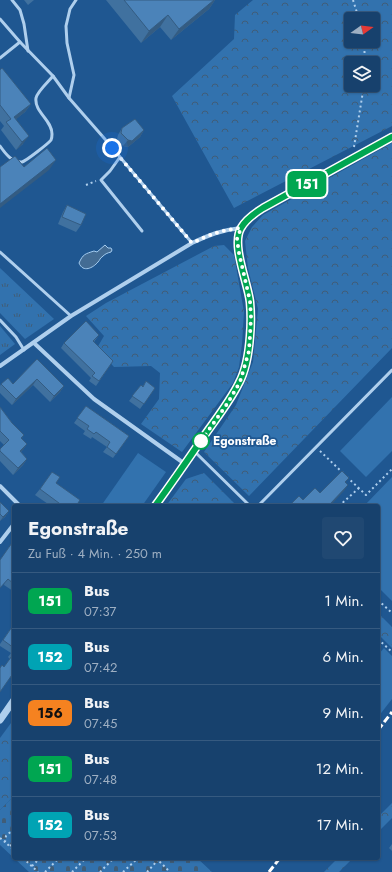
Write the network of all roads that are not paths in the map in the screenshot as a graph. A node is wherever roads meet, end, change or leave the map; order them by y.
1 (12, 0) edge
2 (76, 0) edge
3 (0, 19) edge
4 (20, 42) junction
5 (28, 51) junction
6 (0, 58) edge
7 (53, 76) junction
8 (69, 98) junction
9 (392, 137) edge
10 (0, 146) edge
11 (120, 157) junction
12 (241, 228) junction
13 (142, 231) dead end
14 (192, 243) junction
15 (0, 252) edge
16 (71, 316) junction
17 (0, 320) edge
18 (34, 343) junction
19 (24, 350) junction
20 (0, 366) edge
21 (392, 370) edge
22 (194, 451) junction
23 (186, 464) junction
24 (0, 486) edge
25 (18, 504) edge
26 (156, 504) edge
27 (248, 504) edge
28 (260, 504) edge
29 (12, 527) edge
30 (0, 542) edge
31 (12, 703) edge
32 (0, 720) edge

1 - 5 lane
2 - 8 lane
3 - 4 lane
4 - 5 lane
4 - 6 lane
5 - 7 lane
7 - 8 lane
7 - 10 lane
8 - 11 lane
9 - 12 street
11 - 13 lane
11 - 14 lane
12 - 14 street
12 - 22 street
14 - 16 street
15 - 16 lane
16 - 18 street
17 - 19 lane
18 - 19 street
18 - 23 street
19 - 20 street
21 - 28 lane
22 - 23 street
22 - 27 lane
23 - 26 street
24 - 25 street
29 - 30 street
31 - 32 street

